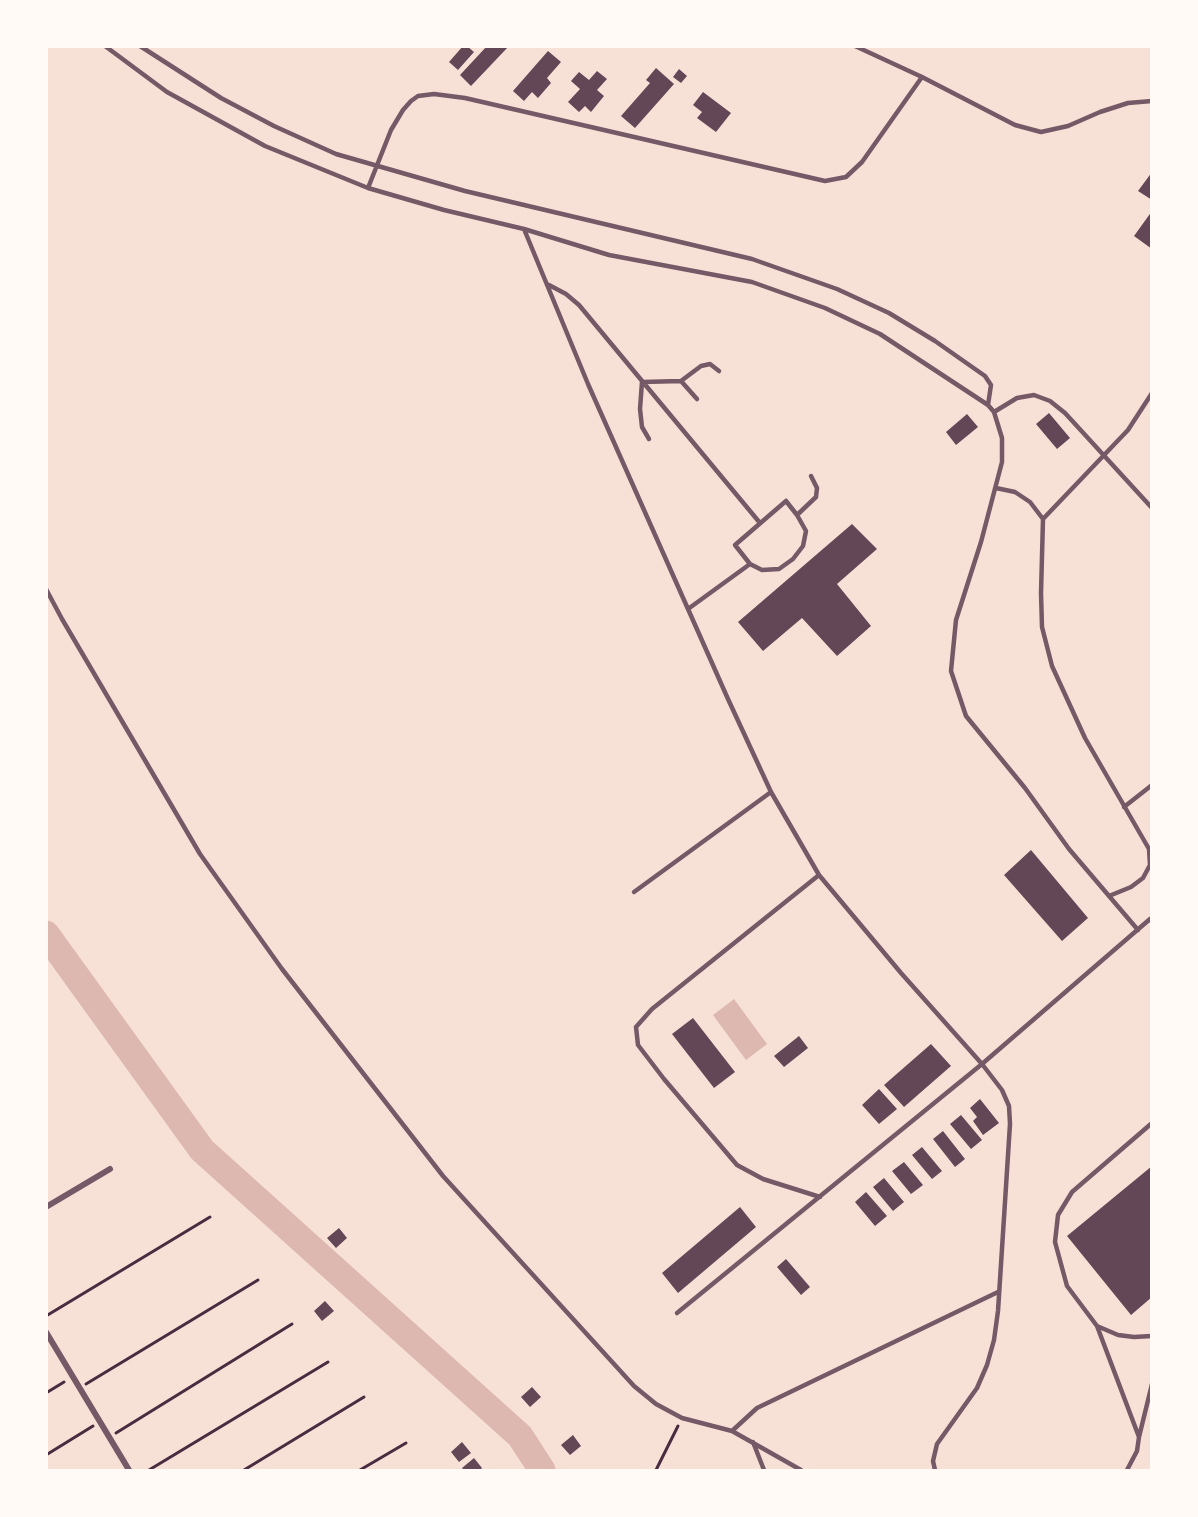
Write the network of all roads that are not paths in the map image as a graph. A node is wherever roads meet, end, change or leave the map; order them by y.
1 (105, 46) edge
2 (140, 46) edge
3 (855, 46) edge
4 (922, 77) junction
5 (1152, 101) edge
6 (377, 167) junction
7 (368, 188) junction
8 (524, 229) junction
9 (549, 285) junction
10 (719, 371) dead end
11 (681, 381) junction
12 (642, 382) junction
13 (1152, 393) edge
14 (697, 399) dead end
15 (988, 405) junction
16 (994, 412) junction
17 (649, 439) dead end
18 (1105, 456) junction
19 (811, 476) dead end
20 (996, 488) junction
21 (1152, 508) edge
22 (797, 514) junction
23 (1042, 519) junction
24 (760, 523) junction
25 (750, 564) junction
26 (46, 589) edge
27 (688, 609) junction
28 (1152, 785) edge
29 (771, 792) junction
30 (1124, 807) junction
31 (819, 875) junction
32 (634, 892) dead end
33 (1109, 896) junction
34 (1151, 919) edge
35 (1138, 930) junction
36 (982, 1064) junction
37 (1152, 1123) edge
38 (110, 1169) dead end
39 (820, 1197) junction
40 (46, 1207) edge
41 (998, 1292) junction
42 (677, 1313) dead end
43 (1097, 1326) junction
44 (46, 1332) edge
45 (1152, 1336) edge
46 (1152, 1384) edge
47 (732, 1431) junction
48 (1139, 1437) junction
49 (753, 1442) junction
50 (129, 1470) edge
51 (764, 1470) edge
52 (801, 1470) edge
53 (935, 1470) edge
54 (1127, 1470) edge

1 - 7 lane
2 - 6 lane
3 - 4 lane
4 - 5 lane
4 - 6 lane
6 - 7 lane
6 - 15 lane
7 - 8 lane
8 - 9 lane
8 - 15 lane
9 - 12 lane
9 - 27 lane
10 - 11 lane
11 - 12 lane
11 - 14 lane
12 - 17 lane
12 - 24 lane
13 - 18 lane
15 - 16 lane
16 - 18 lane
16 - 20 lane
18 - 21 lane
18 - 23 lane
19 - 22 lane
20 - 23 lane
20 - 33 lane
22 - 24 lane
22 - 25 lane
23 - 30 lane
24 - 25 lane
25 - 27 lane
26 - 47 lane
27 - 29 lane
28 - 30 lane
29 - 31 lane
29 - 32 lane
30 - 33 lane
31 - 36 lane
31 - 39 lane
33 - 35 lane
34 - 35 lane
35 - 36 lane
36 - 39 lane
36 - 41 lane
37 - 43 lane
38 - 40 street
39 - 42 lane
41 - 47 lane
41 - 53 lane
43 - 45 lane
43 - 48 lane
44 - 50 street
46 - 48 lane
47 - 49 lane
48 - 54 lane
49 - 51 lane
49 - 52 lane

